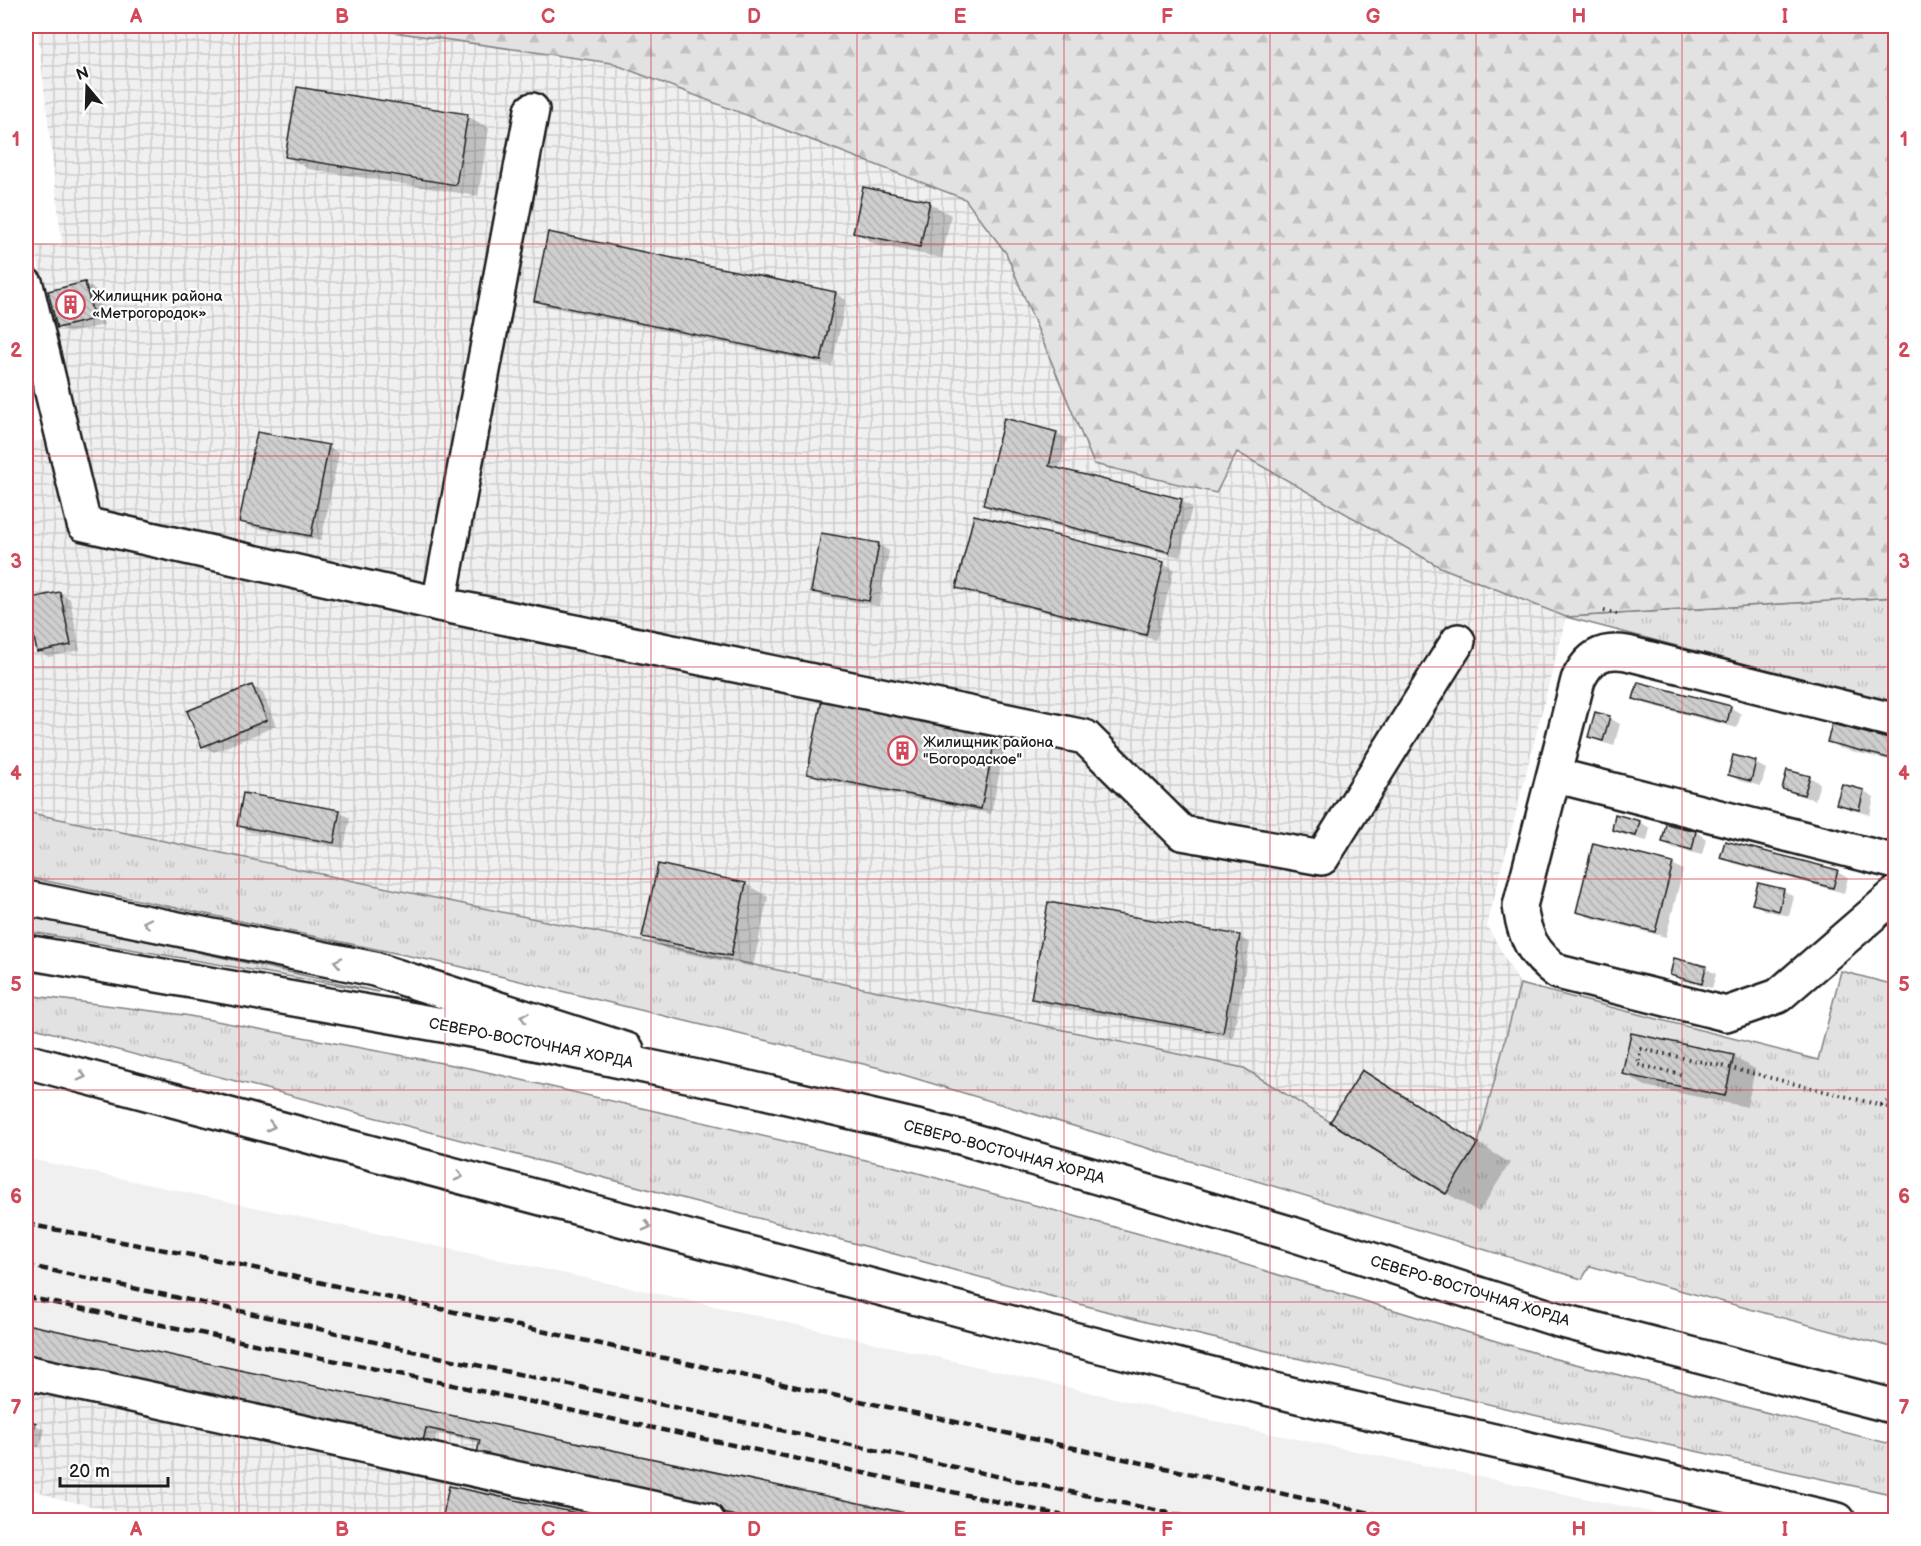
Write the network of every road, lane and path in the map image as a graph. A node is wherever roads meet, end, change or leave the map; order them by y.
1 (532, 110) dead end
2 (26, 285) edge
3 (439, 604) junction
4 (1458, 641) dead end
5 (1896, 722) edge
6 (1554, 775) junction
7 (1896, 862) edge
8 (1896, 894) edge
9 (26, 898) edge
10 (26, 952) edge
11 (26, 1061) edge
12 (1681, 1074) dead end
13 (740, 1086) junction
14 (1896, 1096) edge
15 (1880, 1105) junction
16 (1896, 1109) edge
17 (26, 1372) edge
18 (1896, 1407) edge
19 (707, 1521) edge
20 (1838, 1521) edge

1 - 3 street
2 - 3 street
3 - 4 street
5 - 6 street
6 - 7 street
6 - 8 street
13 -> 9 street
10 - 13 street, СЕВЕРО-ВОСТОЧНАЯ ХОРДА
11 -> 20 street
12 - 15 path
13 - 18 street, СЕВЕРО-ВОСТОЧНАЯ ХОРДА
14 - 15 path
15 - 16 path
17 - 19 street

